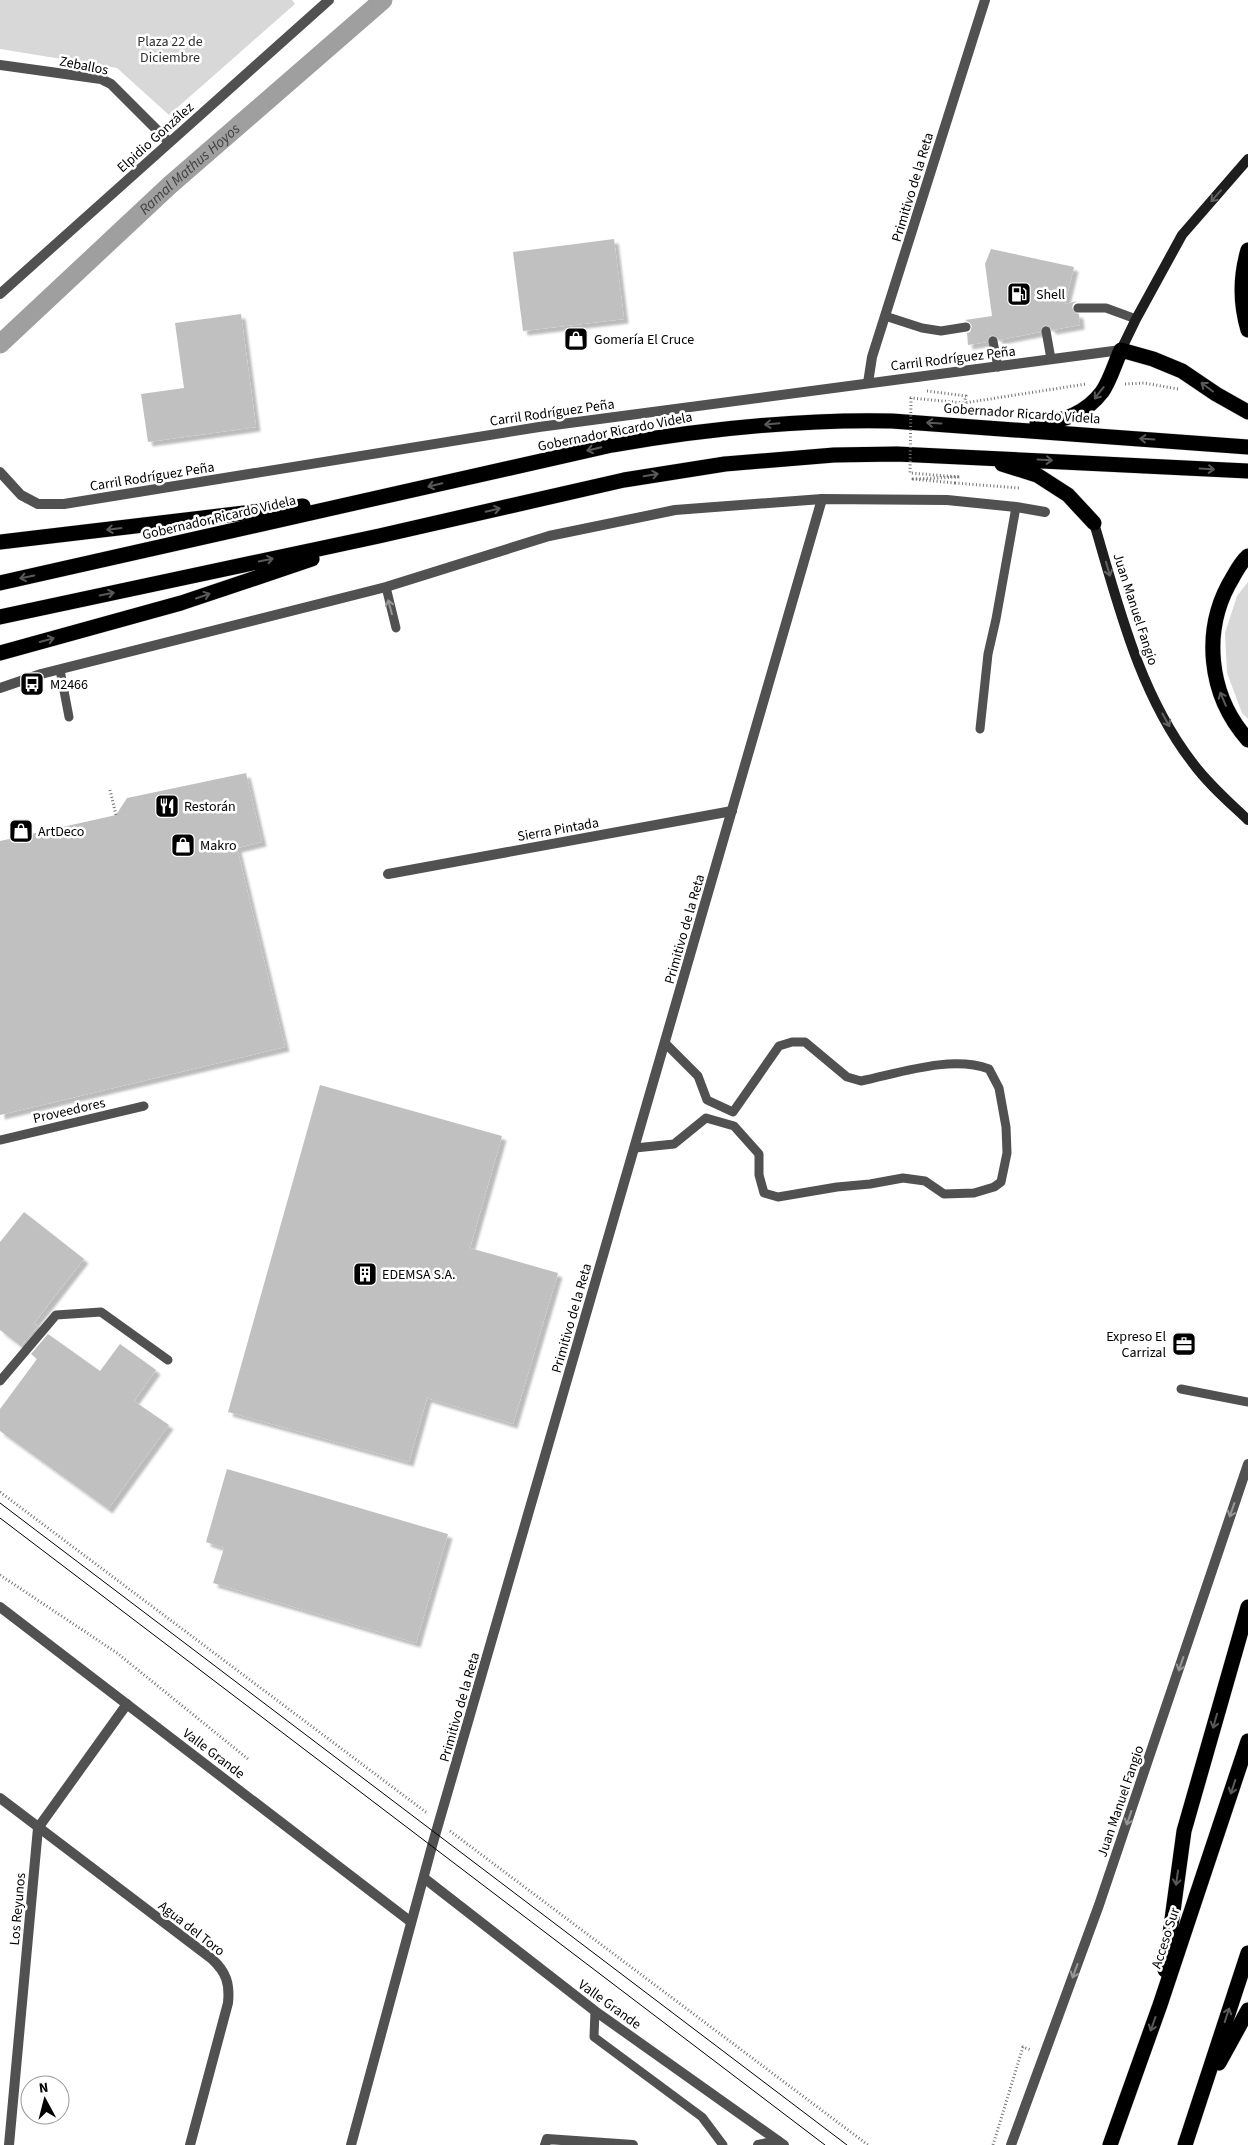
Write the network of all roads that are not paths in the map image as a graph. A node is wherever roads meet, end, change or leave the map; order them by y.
1 (985, 0) edge
2 (323, 2) edge
3 (0, 65) edge
4 (169, 142) junction
5 (1248, 159) edge
6 (1248, 250) edge
7 (0, 294) edge
8 (1078, 308) dead end
9 (885, 316) junction
10 (1136, 319) junction
11 (966, 327) dead end
12 (1248, 330) edge
13 (1046, 331) dead end
14 (993, 341) dead end
15 (1122, 350) junction
16 (1051, 359) junction
17 (998, 367) junction
18 (868, 383) junction
19 (1248, 412) edge
20 (983, 426) junction
21 (1248, 447) edge
22 (979, 457) junction
23 (1248, 471) edge
24 (0, 472) edge
25 (371, 499) junction
26 (822, 499) junction
27 (1016, 507) junction
28 (1045, 512) dead end
29 (1094, 522) joint
30 (379, 536) junction
31 (0, 542) edge
32 (1248, 556) edge
33 (0, 583) edge
34 (386, 587) junction
35 (0, 617) edge
36 (396, 628) dead end
37 (0, 653) edge
38 (60, 670) junction
39 (0, 688) edge
40 (69, 717) dead end
41 (980, 729) dead end
42 (1248, 740) edge
43 (732, 811) junction
44 (1248, 820) edge
45 (388, 874) dead end
46 (665, 1043) junction
47 (144, 1106) dead end
48 (0, 1140) edge
49 (635, 1148) junction
50 (168, 1360) dead end
51 (1, 1378) edge
52 (1181, 1388) dead end
53 (1248, 1402) edge
54 (1248, 1464) edge
55 (1248, 1606) edge
56 (0, 1607) edge
57 (127, 1704) junction
58 (1248, 1741) edge
59 (0, 1798) edge
60 (38, 1828) junction
61 (424, 1878) junction
62 (411, 1922) junction
63 (1248, 1953) edge
64 (1160, 2005) junction
65 (1248, 2010) edge
66 (594, 2011) junction
67 (1201, 2097) junction
68 (546, 2142) edge
69 (781, 2143) edge
70 (8, 2145) edge
71 (190, 2145) edge
72 (351, 2145) edge
73 (633, 2145) edge
74 (723, 2145) edge
75 (758, 2145) edge
76 (1011, 2145) edge
77 (1110, 2145) edge
78 (1185, 2145) edge

1 - 9 street, Primitivo de la Reta
2 - 4 street, Elpidio González
3 - 4 street, Zeballos
4 - 7 street, Elpidio González
5 -> 10 main road
6 - 12 highway
8 - 10 lane
9 - 11 lane
9 - 18 street, Primitivo de la Reta
10 - 15 main road
13 - 16 lane
14 - 17 lane
15 - 16 street, Carril Rodríguez Peña
19 -> 15 highway
15 -> 20 highway
16 - 17 street, Carril Rodríguez Peña
17 - 18 street, Carril Rodríguez Peña
18 - 24 street, Carril Rodríguez Peña
21 -> 20 highway, Gobernador Ricardo Videla
20 -> 25 highway, Gobernador Ricardo Videla
22 -> 23 highway
22 - 29 highway
30 -> 22 highway
25 -> 31 highway
25 -> 33 highway, Gobernador Ricardo Videla
26 - 27 street
26 - 34 street
26 - 43 street, Primitivo de la Reta
27 - 28 street
27 - 41 lane
29 -> 44 main road, Juan Manuel Fangio
35 -> 30 highway
37 -> 30 highway
42 -> 32 highway
36 -> 34 lane
34 - 38 street
38 - 39 street
38 - 40 lane
43 - 45 street, Sierra Pintada
43 - 46 street, Primitivo de la Reta
46 - 49 street, Primitivo de la Reta
46 - 49 lane
47 - 48 lane, Proveedores
49 - 61 street, Primitivo de la Reta
50 - 51 lane
52 - 53 lane
54 -> 76 street, Juan Manuel Fangio
55 -> 64 highway
56 - 57 street, Valle Grande
57 - 60 street
57 - 62 street, Valle Grande
58 -> 64 highway, Acceso Sur
59 - 60 street, Agua del Toro
60 - 70 street, Los Reyunos
60 - 71 street, Agua del Toro
61 - 62 street, Primitivo de la Reta
61 - 66 street, Valle Grande
62 - 72 street, Primitivo de la Reta
67 -> 63 highway
64 -> 77 highway, Acceso Sur
65 - 67 highway
66 - 69 street, Valle Grande
66 - 74 lane
67 - 78 highway
68 - 73 street
69 - 75 street

